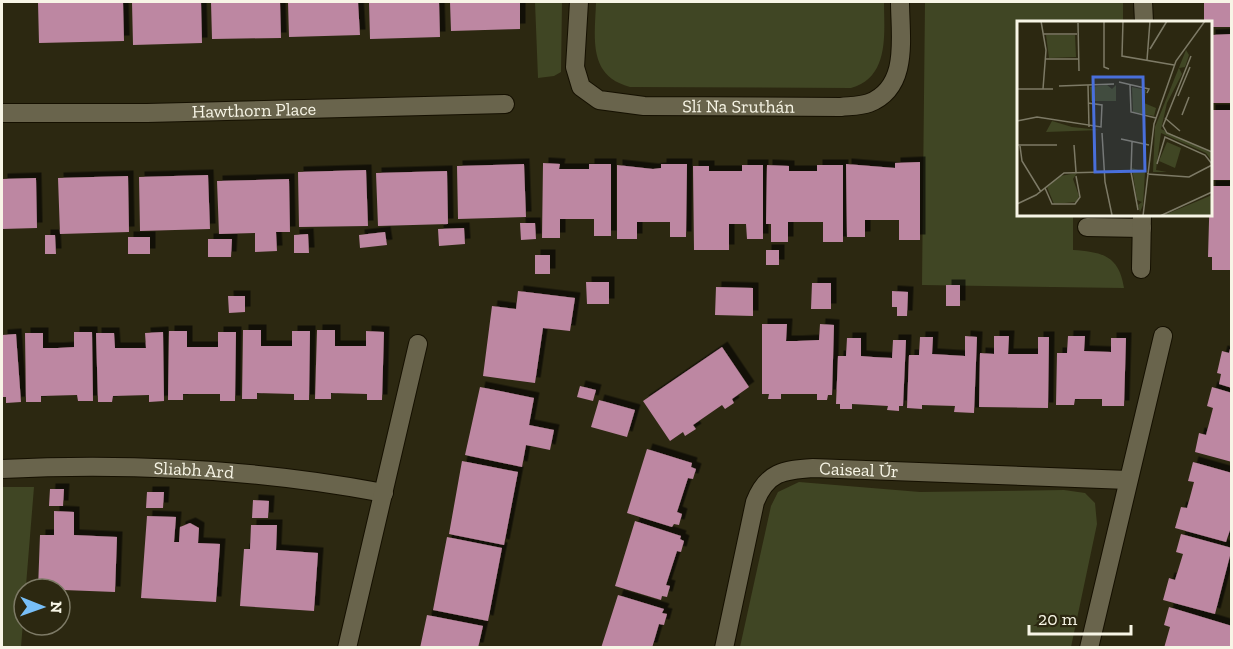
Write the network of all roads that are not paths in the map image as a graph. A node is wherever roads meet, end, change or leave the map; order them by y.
1 (579, 2) edge
2 (900, 2) edge
3 (1143, 2) edge
4 (1144, 21) edge
5 (505, 104) dead end
6 (2, 113) edge
7 (1142, 221) edge
8 (1087, 227) dead end
9 (1141, 269) dead end
10 (1163, 336) dead end
11 (418, 344) dead end
12 (2, 469) edge
13 (1128, 480) junction
14 (384, 493) junction
15 (347, 648) edge
16 (724, 648) edge
17 (1089, 648) edge

1 - 2 street, Slí Na Sruthán
3 - 4 street
5 - 6 street, Hawthorn Place
7 - 8 street
7 - 9 street
10 - 13 street
11 - 14 street
12 - 14 street, Sliabh Ard
13 - 16 street, Caiseal Úr
13 - 17 street
14 - 15 street

